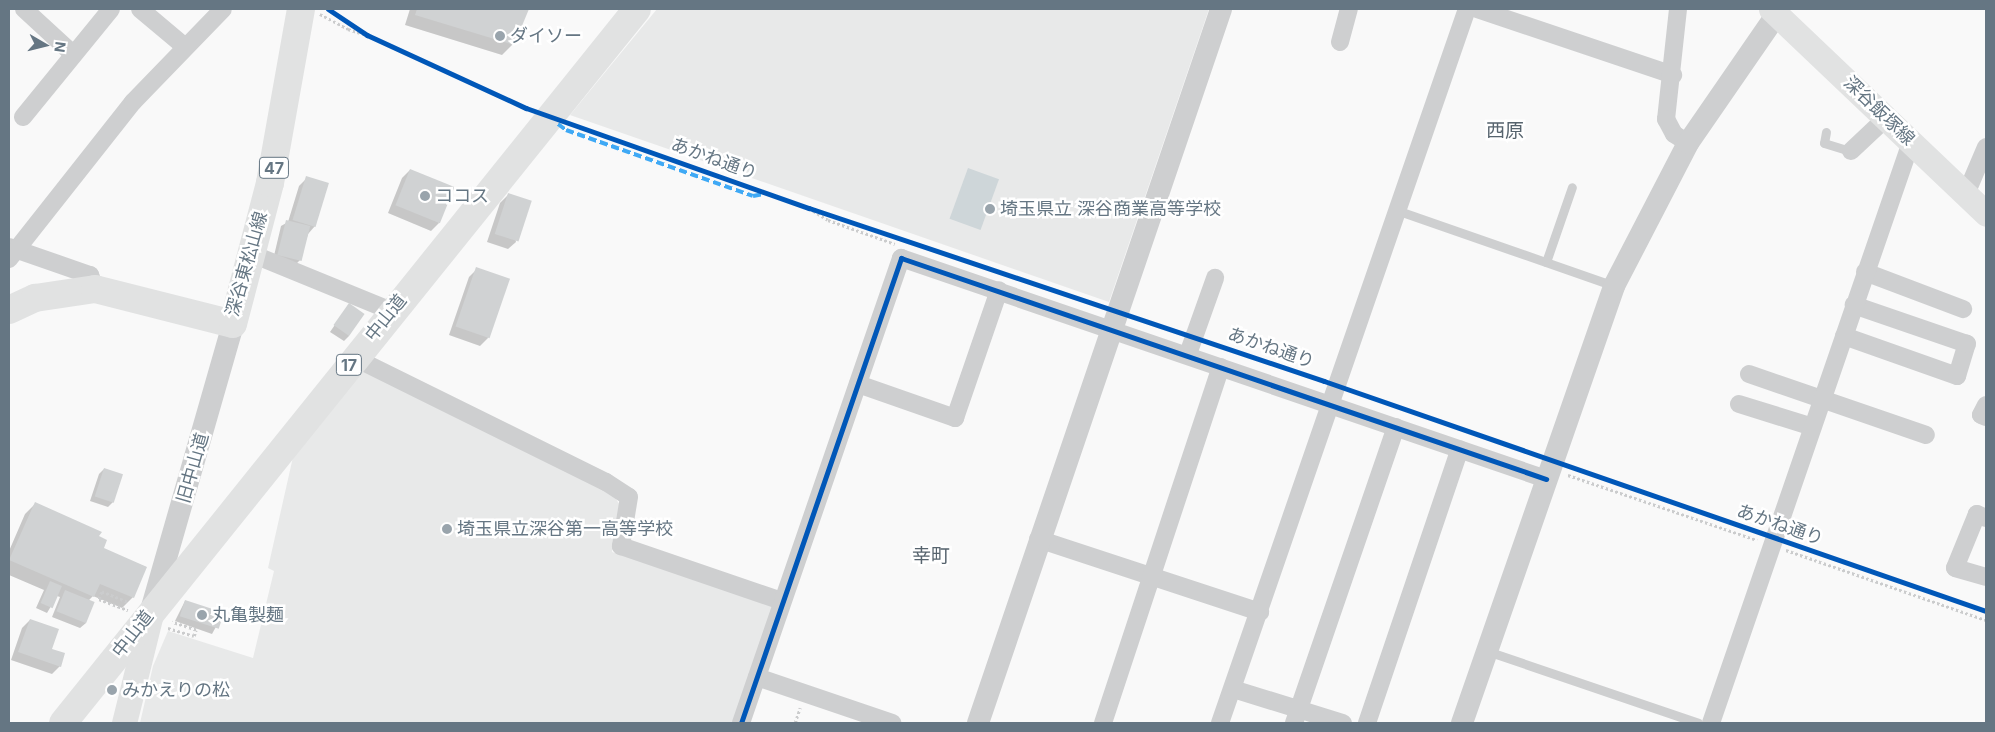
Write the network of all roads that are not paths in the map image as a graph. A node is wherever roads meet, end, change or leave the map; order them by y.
1 (24, 9) edge
2 (111, 9) edge
3 (140, 9) edge
4 (223, 9) edge
5 (637, 9) edge
6 (1221, 9) edge
7 (1349, 9) edge
8 (1467, 9) edge
9 (1476, 9) edge
10 (1678, 9) edge
11 (308, 10) edge
12 (1774, 11) edge
13 (1340, 42) dead end
14 (184, 46) junction
15 (73, 54) junction
16 (1673, 76) junction
17 (23, 117) dead end
18 (1886, 118) junction
19 (1826, 132) dead end
20 (1911, 142) junction
21 (1688, 143) junction
22 (1986, 147) edge
23 (1851, 151) joint
24 (1572, 187) dead end
25 (1966, 194) junction
26 (1399, 211) junction
27 (1986, 214) edge
28 (11, 252) edge
29 (252, 254) junction
30 (1546, 262) junction
31 (1865, 272) junction
32 (1215, 278) dead end
33 (1614, 286) junction
34 (95, 289) junction
35 (998, 290) junction
36 (1854, 305) junction
37 (1963, 309) dead end
38 (9, 310) edge
39 (392, 311) junction
40 (233, 324) junction
41 (1111, 328) junction
42 (1844, 336) junction
43 (1188, 354) junction
44 (355, 358) junction
45 (1221, 367) junction
46 (1749, 374) dead end
47 (858, 384) junction
48 (1822, 400) junction
49 (1739, 404) dead end
50 (1332, 405) junction
51 (1986, 405) edge
52 (1986, 417) edge
53 (1813, 426) junction
54 (1396, 427) junction
55 (1926, 435) dead end
56 (1460, 449) junction
57 (1546, 479) junction
58 (1986, 518) edge
59 (1038, 539) junction
60 (1152, 577) junction
61 (1986, 577) edge
62 (782, 601) junction
63 (1260, 612) junction
64 (148, 614) junction
65 (1487, 651) junction
66 (757, 677) junction
67 (1233, 688) junction
68 (1296, 716) edge
69 (63, 723) edge
70 (124, 723) edge
71 (741, 723) edge
72 (892, 723) edge
73 (978, 723) edge
74 (1103, 723) edge
75 (1220, 723) edge
76 (1343, 723) edge
77 (1367, 723) edge
78 (1462, 723) edge
79 (1698, 723) edge
80 (1710, 723) edge

1 - 15 street
2 - 15 street
3 - 14 street
4 - 14 street
5 - 39 main road, 中山道 / 17
6 - 41 street
7 - 13 street
8 - 26 street
9 - 16 street
10 - 16 street
11 - 29 main road, 深谷東松山線 / 47
12 - 18 main road, 深谷飯塚線
12 - 21 street
14 - 28 street
15 - 17 street
16 - 21 street
18 - 20 main road, 深谷飯塚線
18 - 23 street
19 - 23 lane
20 - 25 main road, 深谷飯塚線
20 - 31 street
21 - 33 street
22 - 25 street
24 - 30 lane
25 - 27 main road, 深谷飯塚線
26 - 30 lane
26 - 50 street
28 - 34 street
29 - 39 street
29 - 40 main road, 深谷東松山線 / 47
30 - 33 lane
31 - 36 street
31 - 37 street
32 - 43 street
33 - 57 street
34 - 38 main road, 深谷東松山線
34 - 40 main road, 深谷東松山線
35 - 41 street
35 - 47 street
35 - 47 street
36 - 42 street
36 - 42 street
39 - 44 main road, 中山道 / 17
40 - 64 street, 旧中山道
41 - 43 street
41 - 59 street
42 - 48 street
43 - 45 street
44 - 62 street
44 - 64 main road, 中山道 / 17
45 - 50 street
45 - 60 street
46 - 48 street
47 - 62 street
48 - 53 street
48 - 55 street
49 - 53 street
50 - 54 street
50 - 63 street
51 - 52 street
53 - 80 street
54 - 56 street
54 - 68 street
56 - 57 street
56 - 77 street
57 - 65 street
58 - 61 street
59 - 60 street
59 - 73 street
60 - 63 street
60 - 74 street
62 - 66 street
63 - 67 street
64 - 69 main road, 中山道 / 17
64 - 70 main road
65 - 78 street
65 - 79 lane
66 - 71 street
66 - 72 street
67 - 68 street
67 - 75 street
68 - 76 street

